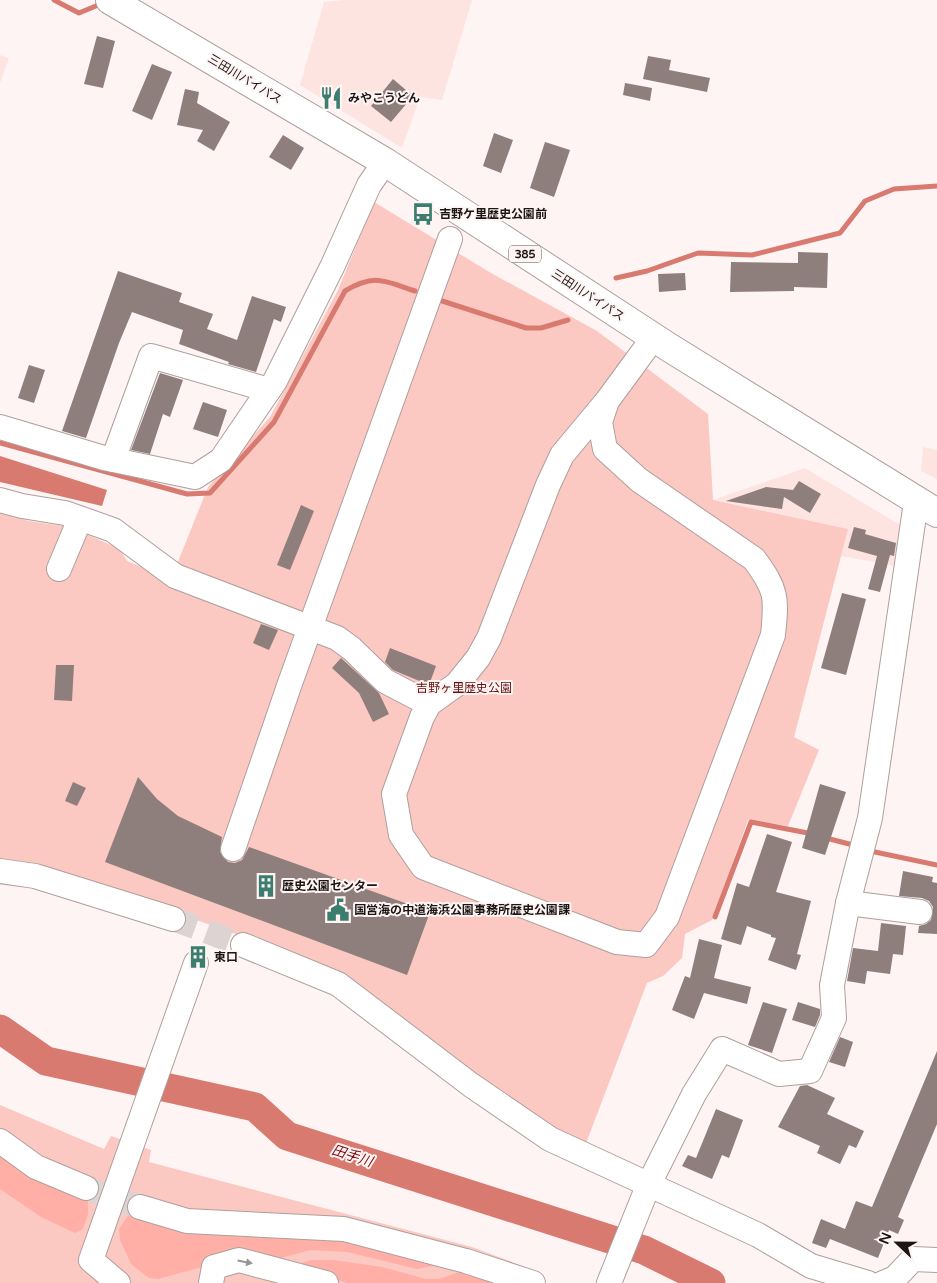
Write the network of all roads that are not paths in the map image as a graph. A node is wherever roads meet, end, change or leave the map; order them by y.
1 (110, 0) edge
2 (385, 162) junction
3 (450, 239) dead end
4 (654, 337) junction
5 (269, 390) junction
6 (607, 401) junction
7 (0, 427) edge
8 (113, 460) junction
9 (0, 500) edge
10 (926, 507) edge
11 (80, 519) junction
12 (59, 569) dead end
13 (311, 628) junction
14 (429, 704) junction
15 (233, 849) dead end
16 (0, 871) edge
17 (848, 903) junction
18 (920, 912) dead end
19 (172, 919) tunnel mouth
20 (243, 945) tunnel mouth
21 (196, 963) dead end
22 (0, 1141) edge
23 (648, 1186) junction
24 (86, 1188) tunnel mouth
25 (140, 1207) tunnel mouth
26 (937, 1260) edge
27 (611, 1279) edge
28 (309, 1281) edge
29 (118, 1283) edge
30 (211, 1283) edge
31 (532, 1283) edge
32 (868, 1283) edge
33 (883, 1283) edge

1 - 2 highway, 三田川バイパス / 385
2 - 4 highway, 三田川バイパス / 385
2 - 5 street
3 - 13 street
4 - 6 street
4 - 10 highway, 三田川バイパス / 385
5 - 8 street
5 - 8 street
6 - 14 street
6 - 14 street
7 - 8 street
9 - 11 street
10 - 17 street
11 - 12 street
11 - 13 street
13 - 14 street
13 - 15 street
16 - 19 street
17 - 18 street
17 - 23 street
20 - 23 street
21 - 29 street
22 - 24 street
23 - 27 street
23 - 32 street
25 - 31 street
26 - 33 street
30 -> 28 street

